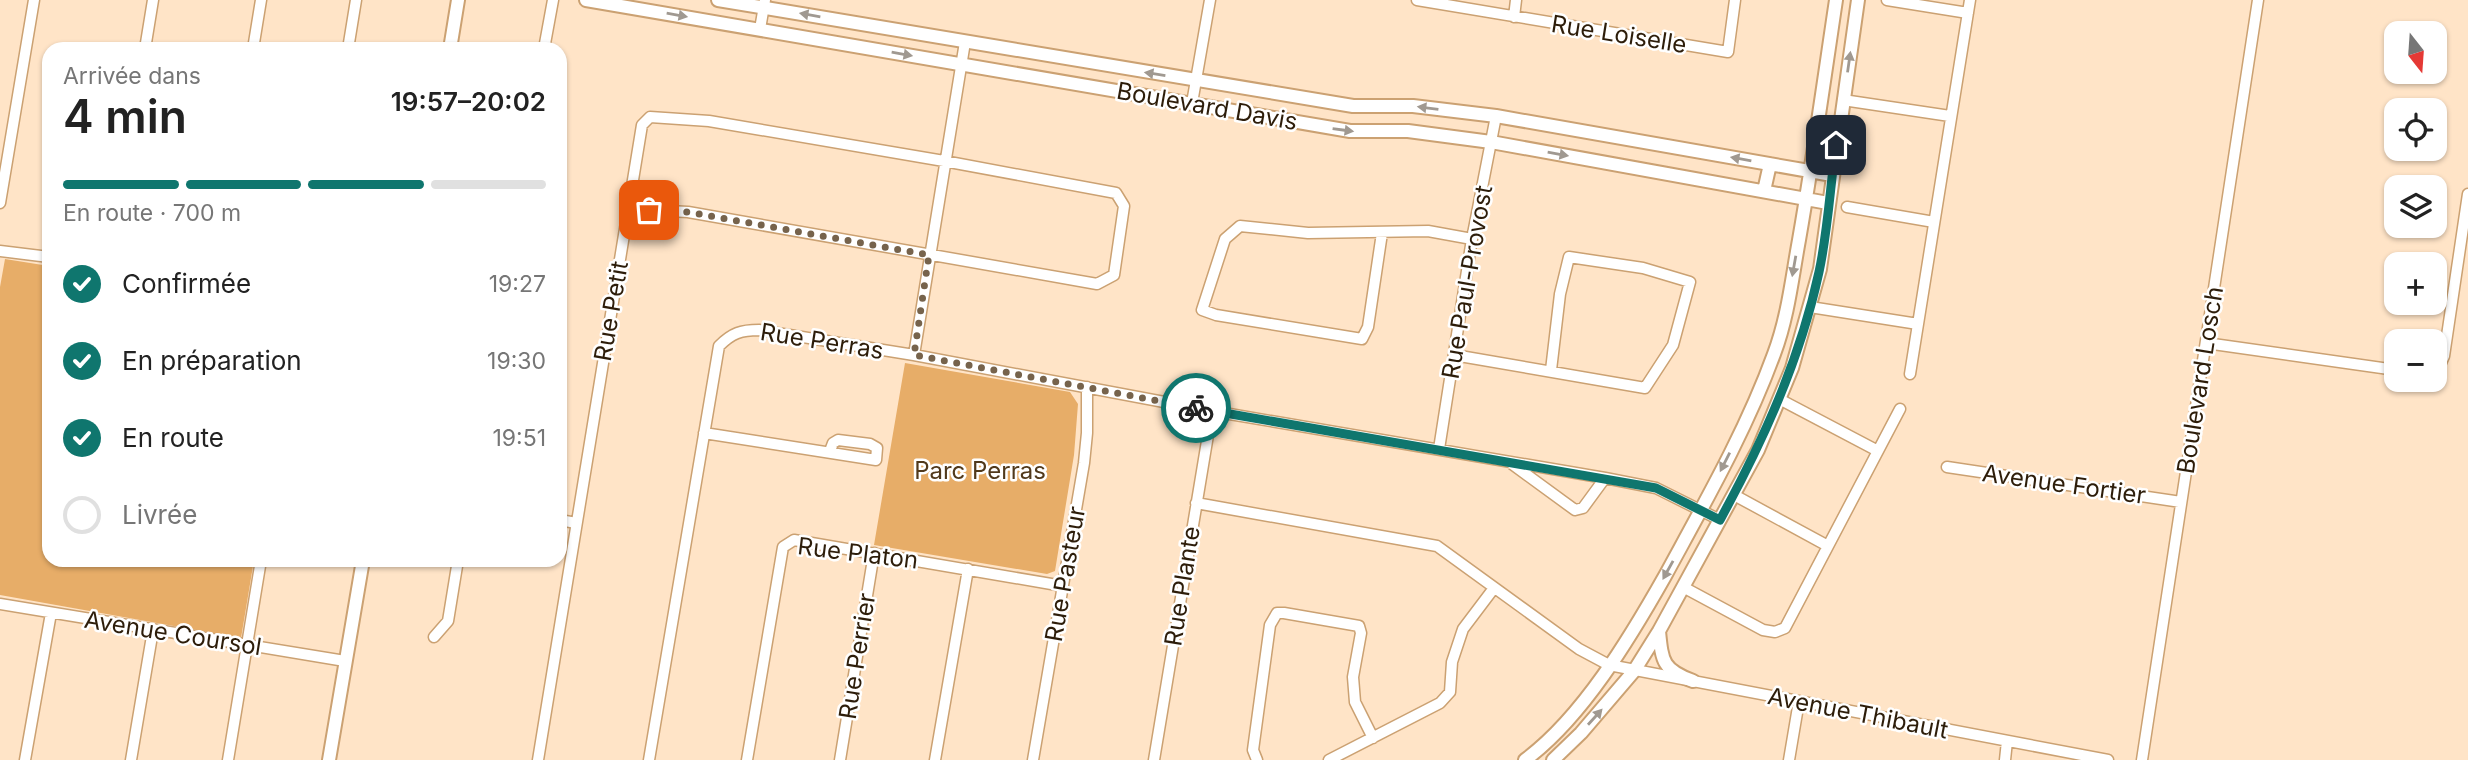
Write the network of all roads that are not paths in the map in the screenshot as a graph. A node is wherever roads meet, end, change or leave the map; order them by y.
1 (34, 0) edge
2 (153, 0) edge
3 (261, 0) edge
4 (356, 0) edge
5 (458, 0) edge
6 (553, 0) edge
7 (586, 0) edge
8 (718, 0) edge
9 (1210, 0) edge
10 (1418, 0) edge
11 (1516, 0) edge
12 (1735, 0) edge
13 (1836, 0) edge
14 (1858, 0) edge
15 (1887, 0) edge
16 (1970, 0) edge
17 (2258, 0) edge
18 (764, 4) edge
19 (1968, 13) junction
20 (1514, 17) junction
21 (760, 29) junction
22 (146, 42) edge
23 (254, 42) edge
24 (349, 42) edge
25 (451, 42) edge
26 (545, 42) edge
27 (965, 42) junction
28 (961, 64) junction
29 (1195, 80) junction
30 (1843, 100) junction
31 (1192, 103) junction
32 (1496, 116) junction
33 (1950, 116) junction
34 (1491, 142) junction
35 (944, 161) junction
36 (1770, 164) junction
37 (1810, 171) junction
38 (1832, 175) junction
39 (1764, 191) junction
40 (2468, 194) edge
41 (1806, 199) junction
42 (0, 203) edge
43 (1828, 203) junction
44 (1847, 207) dead end
45 (628, 209) junction
46 (1934, 222) junction
47 (1382, 233) junction
48 (1472, 239) junction
49 (0, 251) edge
50 (929, 255) junction
51 (42, 256) edge
52 (1810, 307) junction
53 (1918, 324) junction
54 (2447, 336) edge
55 (2206, 343) junction
56 (914, 355) junction
57 (1454, 355) junction
58 (2384, 368) edge
59 (1551, 370) junction
60 (1910, 374) dead end
61 (1087, 387) junction
62 (1779, 399) junction
63 (1900, 409) dead end
64 (1212, 411) junction
65 (705, 433) junction
66 (1439, 449) junction
67 (1878, 451) junction
68 (830, 452) dead end
69 (1509, 461) junction
70 (1947, 467) dead end
71 (1605, 478) junction
72 (1734, 495) junction
73 (2181, 502) junction
74 (1196, 503) junction
75 (1701, 510) junction
76 (1720, 520) junction
77 (567, 521) edge
78 (576, 523) junction
79 (1828, 546) junction
80 (874, 552) junction
81 (260, 567) edge
82 (362, 567) edge
83 (457, 567) edge
84 (968, 569) junction
85 (1063, 586) junction
86 (1683, 587) junction
87 (1494, 588) junction
88 (0, 604) edge
89 (51, 613) junction
90 (153, 629) junction
91 (1659, 631) junction
92 (434, 636) dead end
93 (246, 645) junction
94 (345, 661) junction
95 (1609, 665) junction
96 (1634, 671) junction
97 (1693, 681) junction
98 (1799, 701) junction
99 (1373, 738) junction
100 (2007, 741) junction
101 (25, 760) edge
102 (131, 760) edge
103 (229, 760) edge
104 (330, 760) edge
105 (538, 760) edge
106 (649, 760) edge
107 (747, 760) edge
108 (840, 760) edge
109 (935, 760) edge
110 (1033, 760) edge
111 (1154, 760) edge
112 (1257, 760) edge
113 (1329, 760) edge
114 (1525, 760) edge
115 (1553, 760) edge
116 (1789, 760) edge
117 (2005, 760) edge
118 (2108, 760) edge
119 (2141, 760) edge

1 - 42 street
2 - 22 street
3 - 23 street
4 - 24 street
5 - 25 street
6 - 26 street
7 -> 21 street, Boulevard Davis
8 - 18 street, Boulevard Davis
9 - 29 street
10 - 20 street, Rue Loiselle
11 - 20 street
12 - 20 street, Rue Loiselle
13 - 37 street
30 -> 14 street
15 - 19 street
16 - 19 street
17 - 55 street, Boulevard Losch
18 - 21 street
27 -> 18 street, Boulevard Davis
19 - 33 street
21 -> 28 street, Boulevard Davis
27 - 28 street
29 -> 27 street, Boulevard Davis
28 - 31 street, Boulevard Davis
28 - 35 street
29 - 31 street
32 -> 29 street, Boulevard Davis
30 - 33 street
30 - 38 street
31 -> 34 street, Boulevard Davis
32 - 34 street, Rue Paul-Provost
36 -> 32 street, Boulevard Davis
33 - 46 street
34 -> 39 street, Boulevard Davis
34 - 48 street, Rue Paul-Provost
35 - 45 street, Rue Petit
35 - 50 street
35 - 50 street
36 - 37 street, Boulevard Davis
36 - 39 street
37 - 38 street, Boulevard Davis
37 - 41 street
38 - 43 street
39 - 41 street, Boulevard Davis
40 - 54 street
41 - 43 street, Boulevard Davis
41 -> 75 street
43 - 52 street
44 - 46 street
45 - 50 street
45 - 78 street, Rue Petit
46 - 53 street
47 - 47 street
47 - 48 street
48 - 57 street, Rue Paul-Provost
49 - 51 street
50 - 56 street
52 - 53 street
52 - 62 street
53 - 60 street
55 - 58 street
55 - 73 street, Boulevard Losch
56 - 61 street, Rue Perras
56 - 65 street, Rue Perras
57 - 59 street
57 - 66 street, Rue Paul-Provost
59 - 59 street
61 - 64 street, Rue Perras
61 - 85 street, Rue Pasteur
62 - 67 street
62 - 72 street
63 - 67 street
64 - 66 street, Rue Perras
64 - 74 street, Rue Plante
65 - 68 street
65 - 106 street, Rue Perras
66 - 69 street, Rue Perras
67 - 79 street
69 - 71 street, Rue Perras
69 - 71 street, Rue Perras
70 - 73 street, Avenue Fortier
71 - 75 street, Rue Perras
72 - 76 street
72 - 79 street
73 - 119 street, Boulevard Losch
74 - 87 street, Avenue Thibault
74 - 111 street, Rue Plante
75 - 76 street, Rue Perras
75 -> 95 street
76 - 86 street
77 - 78 street
78 - 105 street, Rue Petit
79 - 86 street
80 - 84 street, Rue Platon
80 - 107 street, Rue Platon
80 - 108 street, Rue Perrier
81 - 93 street
82 - 94 street
83 - 92 street
84 - 85 street, Rue Platon
84 - 109 street
85 - 110 street, Rue Pasteur
86 - 91 street
87 - 95 street, Avenue Thibault
87 - 99 street
88 - 89 street, Avenue Coursol
89 - 90 street, Avenue Coursol
89 - 101 street
90 - 93 street, Avenue Coursol
90 - 102 street
91 - 96 street
91 - 97 street
93 - 94 street, Avenue Coursol
93 - 103 street
94 - 104 street
95 - 96 street, Avenue Thibault
95 - 114 street
96 - 97 street, Avenue Thibault
115 -> 96 street
97 - 98 street, Avenue Thibault
98 - 100 street, Avenue Thibault
98 - 116 street
99 - 112 street
99 - 113 street
100 - 117 street
100 - 118 street, Avenue Thibault

